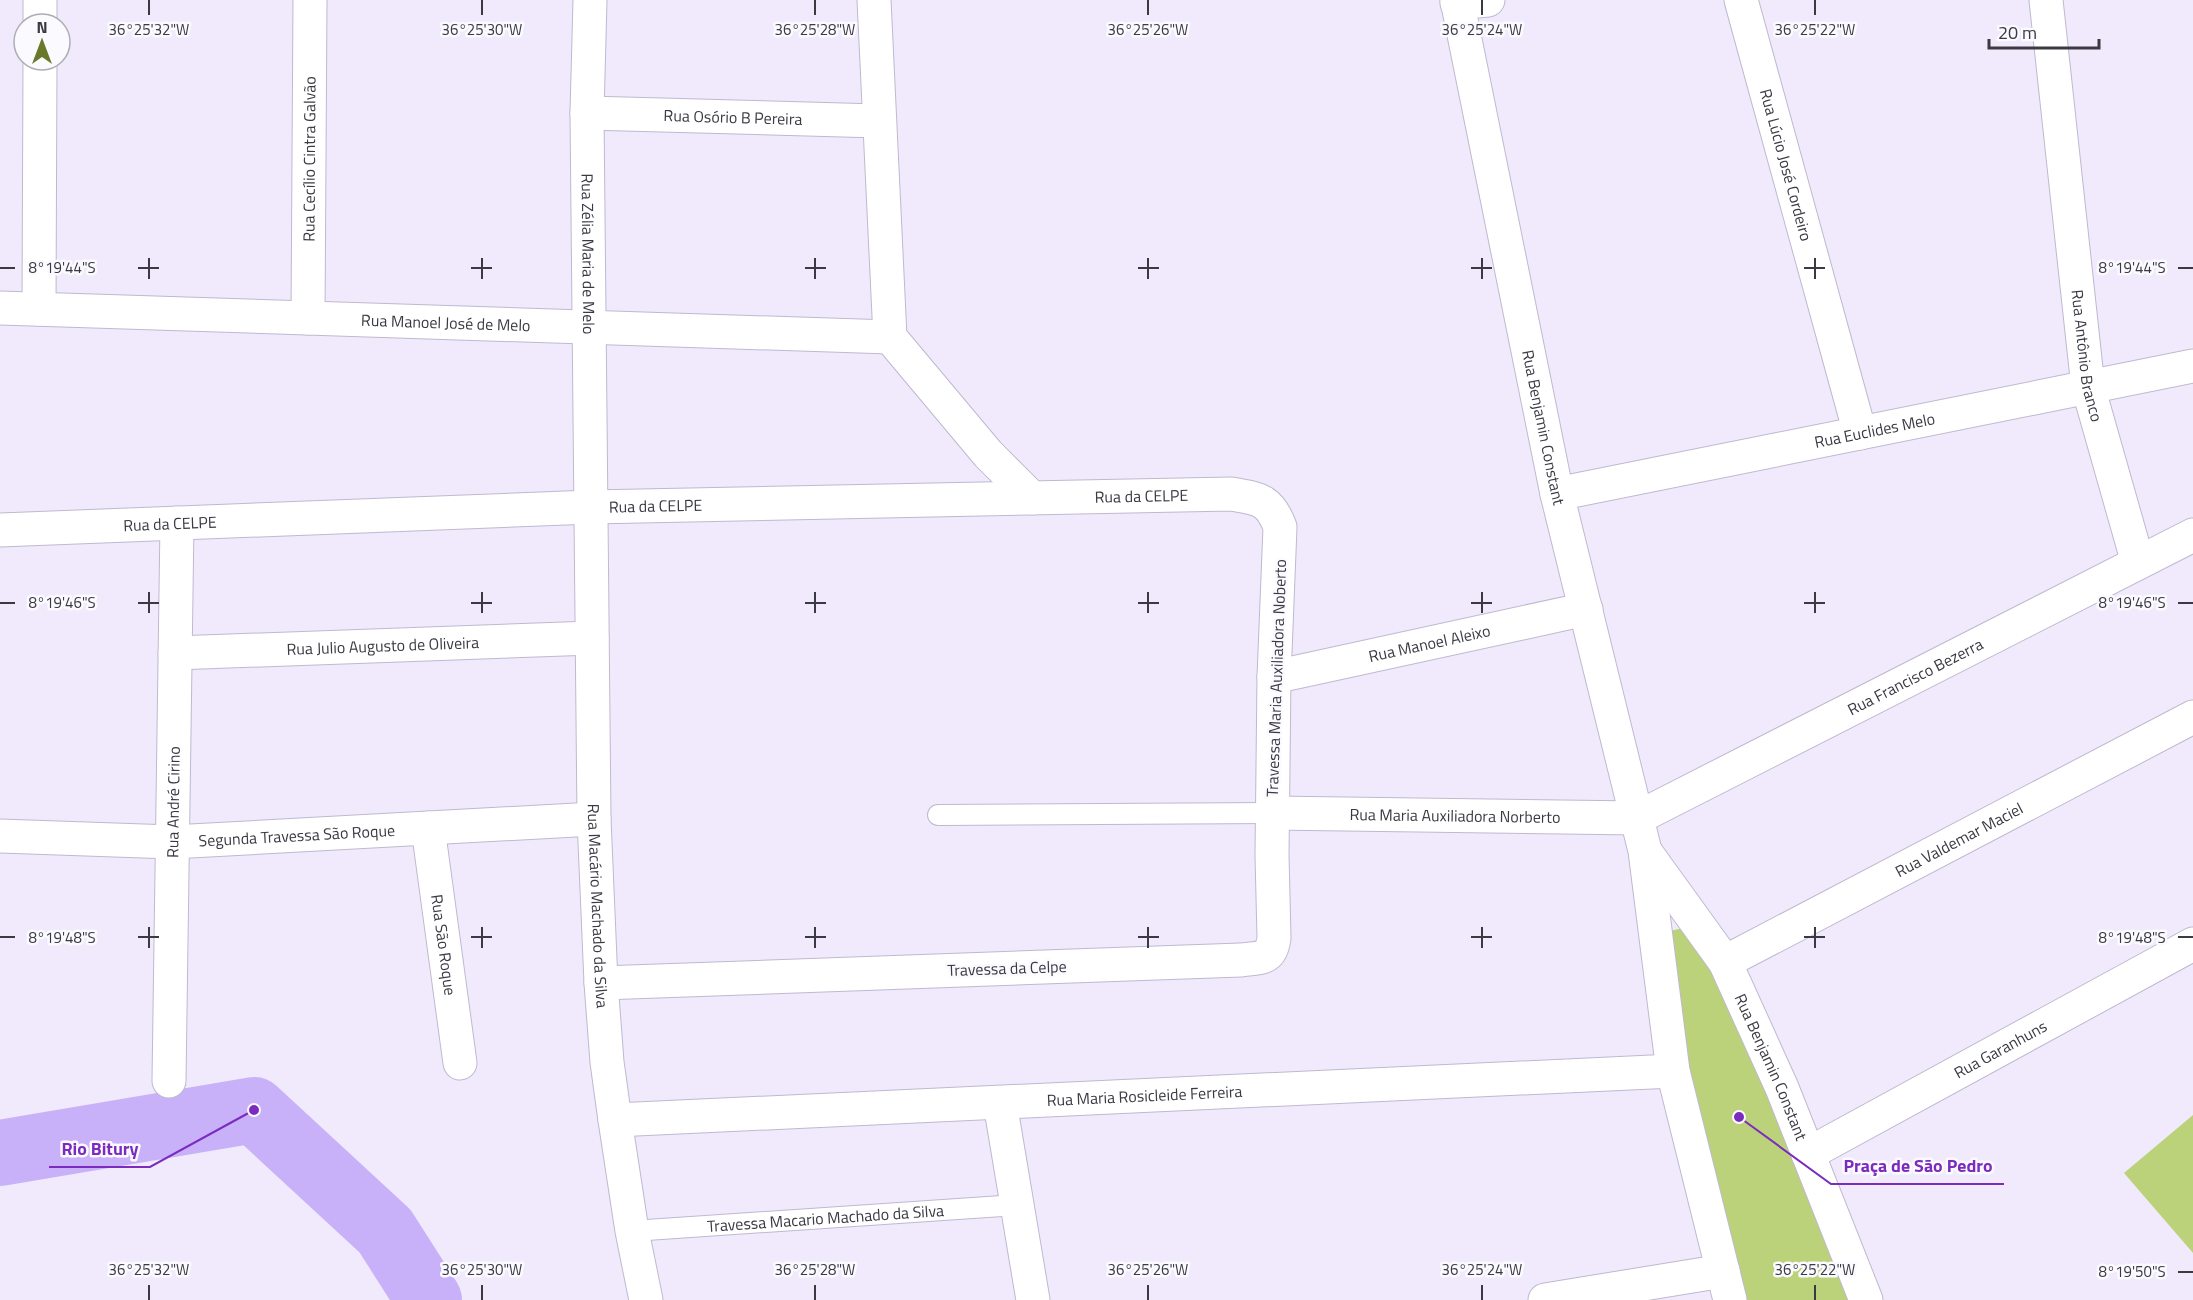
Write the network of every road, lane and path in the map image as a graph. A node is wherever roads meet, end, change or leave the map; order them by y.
1 (310, 0) edge
2 (590, 0) edge
3 (874, 0) edge
4 (1741, 0) edge
5 (2046, 0) edge
6 (1467, 1) edge
7 (40, 72) edge
8 (587, 113) junction
9 (879, 121) junction
10 (0, 308) edge
11 (39, 309) junction
12 (308, 318) junction
13 (589, 327) junction
14 (890, 337) junction
15 (2193, 366) edge
16 (2088, 387) junction
17 (1860, 433) junction
18 (1557, 494) junction
19 (1032, 498) junction
20 (591, 507) junction
21 (177, 523) junction
22 (0, 530) edge
23 (2193, 535) edge
24 (1280, 542) joint
25 (2138, 563) junction
26 (1586, 609) junction
27 (592, 638) junction
28 (175, 653) junction
29 (1274, 677) junction
30 (2193, 717) edge
31 (1272, 813) junction
32 (938, 815) dead end
33 (1637, 818) junction
34 (594, 819) junction
35 (428, 828) junction
36 (0, 836) edge
37 (172, 842) junction
38 (1645, 851) junction
39 (2193, 944) edge
40 (1725, 962) junction
41 (601, 983) junction
42 (460, 1063) dead end
43 (1673, 1071) junction
44 (169, 1081) dead end
45 (1000, 1103) junction
46 (615, 1120) junction
47 (1808, 1154) junction
48 (1017, 1205) junction
49 (632, 1231) junction
50 (1727, 1286) edge
51 (646, 1300) edge
52 (1033, 1300) edge
53 (1545, 1300) edge
54 (1866, 1300) edge

1 - 12 street, Rua Cecílio Cintra Galvão
2 - 8 street, Rua Zélia Maria de Melo
3 - 9 street
4 - 17 street, Rua Lúcio José Cordeiro
5 - 16 street, Rua Antônio Branco
6 - 18 street, Rua Benjamin Constant
7 - 11 street
8 - 9 street, Rua Osório B Pereira
8 - 13 street, Rua Zélia Maria de Melo
9 - 14 street
10 - 11 street, Rua Manoel José de Melo
11 - 12 street, Rua Manoel José de Melo
12 - 13 street, Rua Manoel José de Melo
13 - 14 street, Rua Manoel José de Melo
13 - 20 street, Rua Zélia Maria de Melo
14 - 19 street
15 - 16 street, Rua Euclides Melo
16 - 17 street, Rua Euclides Melo
16 - 25 street, Rua Antônio Branco
17 - 18 street, Rua Euclides Melo
18 - 26 street, Rua Benjamin Constant
19 - 20 street, Rua da CELPE
19 - 24 street, Rua da CELPE
20 - 21 street, Rua da CELPE
20 - 27 street, Rua Macário Machado da Silva
21 - 22 street, Rua da CELPE
21 - 28 street, Rua André Cirino
23 - 25 street, Rua Francisco Bezerra
24 - 29 street, Travessa Maria Auxiliadora Noberto
25 - 33 street, Rua Francisco Bezerra
26 - 29 street, Rua Manoel Aleixo
26 - 33 street, Rua Benjamin Constant
27 - 28 street, Rua Julio Augusto de Oliveira
27 - 34 street, Rua Macário Machado da Silva
28 - 37 street, Rua André Cirino
29 - 31 street, Travessa Maria Auxiliadora Noberto
30 - 40 street, Rua Valdemar Maciel
31 - 32 lane
31 - 33 street, Rua Maria Auxiliadora Norberto
31 - 41 street, Travessa da Celpe
33 - 38 street, Rua Benjamin Constant
34 - 35 street, Segunda Travessa São Roque
34 - 41 street, Rua Macário Machado da Silva
35 - 37 street, Segunda Travessa São Roque
35 - 42 street, Rua São Roque
36 - 37 street, Segunda Travessa São Roque
37 - 44 street, Rua André Cirino
38 - 40 street, Rua Benjamin Constant
38 - 43 street, Rua Benjamin Constant
39 - 47 street, Rua Garanhuns
40 - 47 street, Rua Benjamin Constant
41 - 46 street, Rua Macário Machado da Silva
43 - 45 street, Rua Maria Rosicleide Ferreira
43 - 50 street, Rua Benjamin Constant
45 - 46 street, Rua Maria Rosicleide Ferreira
45 - 48 street
46 - 49 street, Rua Macário Machado da Silva
47 - 54 street, Rua Benjamin Constant
48 - 49 lane, Travessa Macario Machado da Silva
48 - 52 street
49 - 51 street, Rua Macário Machado da Silva
50 - 53 street

